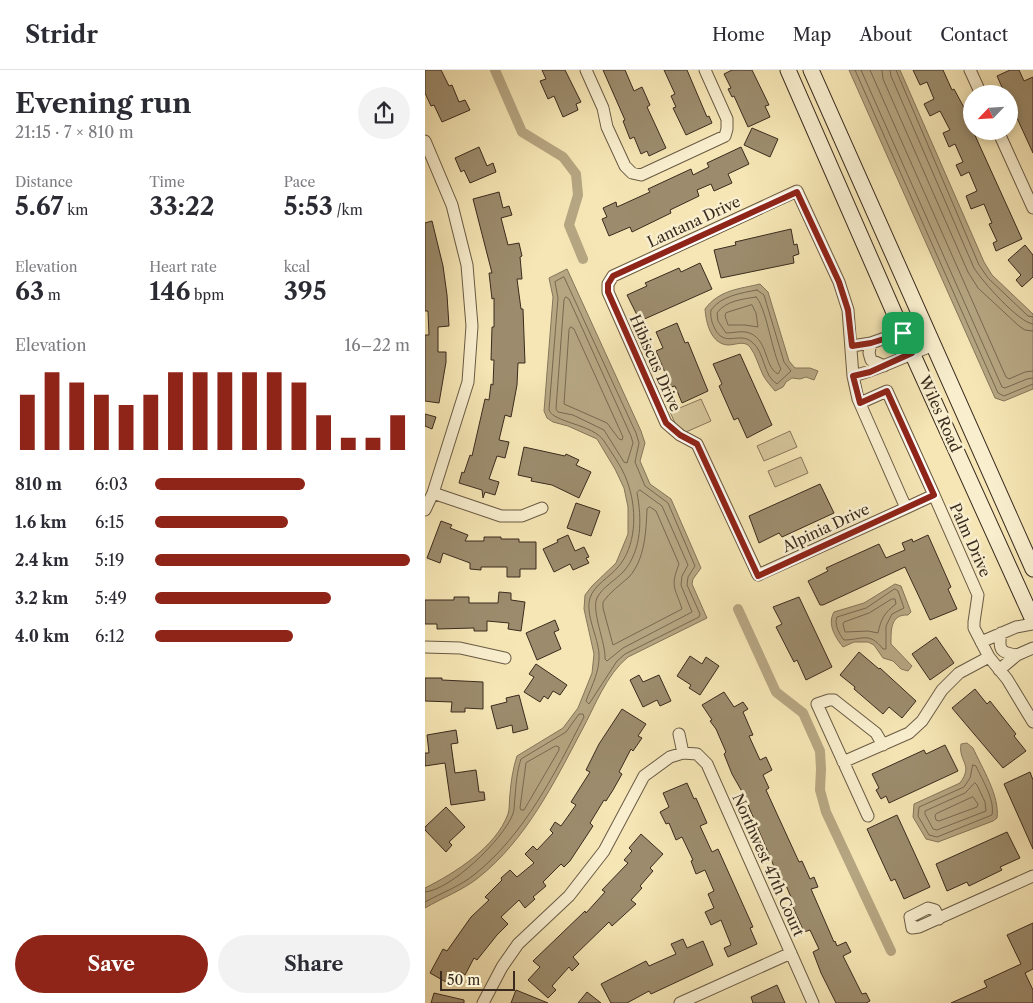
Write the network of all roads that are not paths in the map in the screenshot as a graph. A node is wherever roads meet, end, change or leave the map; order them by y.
1 (586, 70) edge
2 (705, 70) edge
3 (787, 70) edge
4 (811, 70) edge
5 (971, 70) edge
6 (977, 85) edge
7 (1002, 140) edge
8 (426, 147) edge
9 (1033, 208) edge
10 (608, 284) joint
11 (925, 324) junction
12 (903, 333) junction
13 (871, 343) junction
14 (934, 345) junction
15 (852, 346) junction
16 (912, 353) junction
17 (883, 366) junction
18 (853, 376) junction
19 (860, 403) junction
20 (433, 493) junction
21 (934, 495) junction
22 (542, 508) dead end
23 (906, 508) junction
24 (425, 510) edge
25 (1033, 569) edge
26 (758, 576) joint
27 (1033, 620) edge
28 (1033, 624) edge
29 (1001, 633) junction
30 (981, 642) junction
31 (425, 646) edge
32 (1033, 648) edge
33 (1017, 655) junction
34 (989, 657) junction
35 (505, 658) dead end
36 (999, 670) junction
37 (1033, 722) edge
38 (679, 734) dead end
39 (883, 746) junction
40 (683, 753) junction
41 (843, 762) junction
42 (868, 816) dead end
43 (1033, 876) edge
44 (939, 918) dead end
45 (791, 953) junction
46 (484, 1001) edge
47 (680, 1003) edge
48 (813, 1003) edge

1 - 2 street
3 - 12 main road, Wiles Road
4 - 11 main road, Wiles Road
5 - 6 street
7 - 9 street
8 - 20 street
10 - 15 street, Lantana Drive
10 - 26 street, Hibiscus Drive
11 - 12 street
11 - 14 main road, Wiles Road
12 - 13 street
12 - 16 main road, Wiles Road
13 - 15 street
13 - 17 street
14 - 16 street
14 - 25 main road, Wiles Road
15 - 18 street
16 - 17 street
16 - 27 main road, Wiles Road
17 - 18 street
18 - 19 street
19 - 21 street
19 - 23 street
20 - 22 street
20 - 24 street
21 - 23 street, Palm Drive
21 - 30 street, Palm Drive
23 - 26 street, Alpinia Drive
28 - 29 street
29 - 30 street
29 - 33 street
30 - 34 street, Palm Drive
31 - 35 street
32 - 33 street
33 - 36 street
34 - 36 street, Palm Drive
34 - 39 street
36 - 37 street, Palm Drive
38 - 40 street
39 - 41 street
39 - 41 street
40 - 45 street, Northwest 47th Court
40 - 46 street
41 - 42 street
43 - 44 street
45 - 47 street
45 - 48 street, Northwest 47th Court

